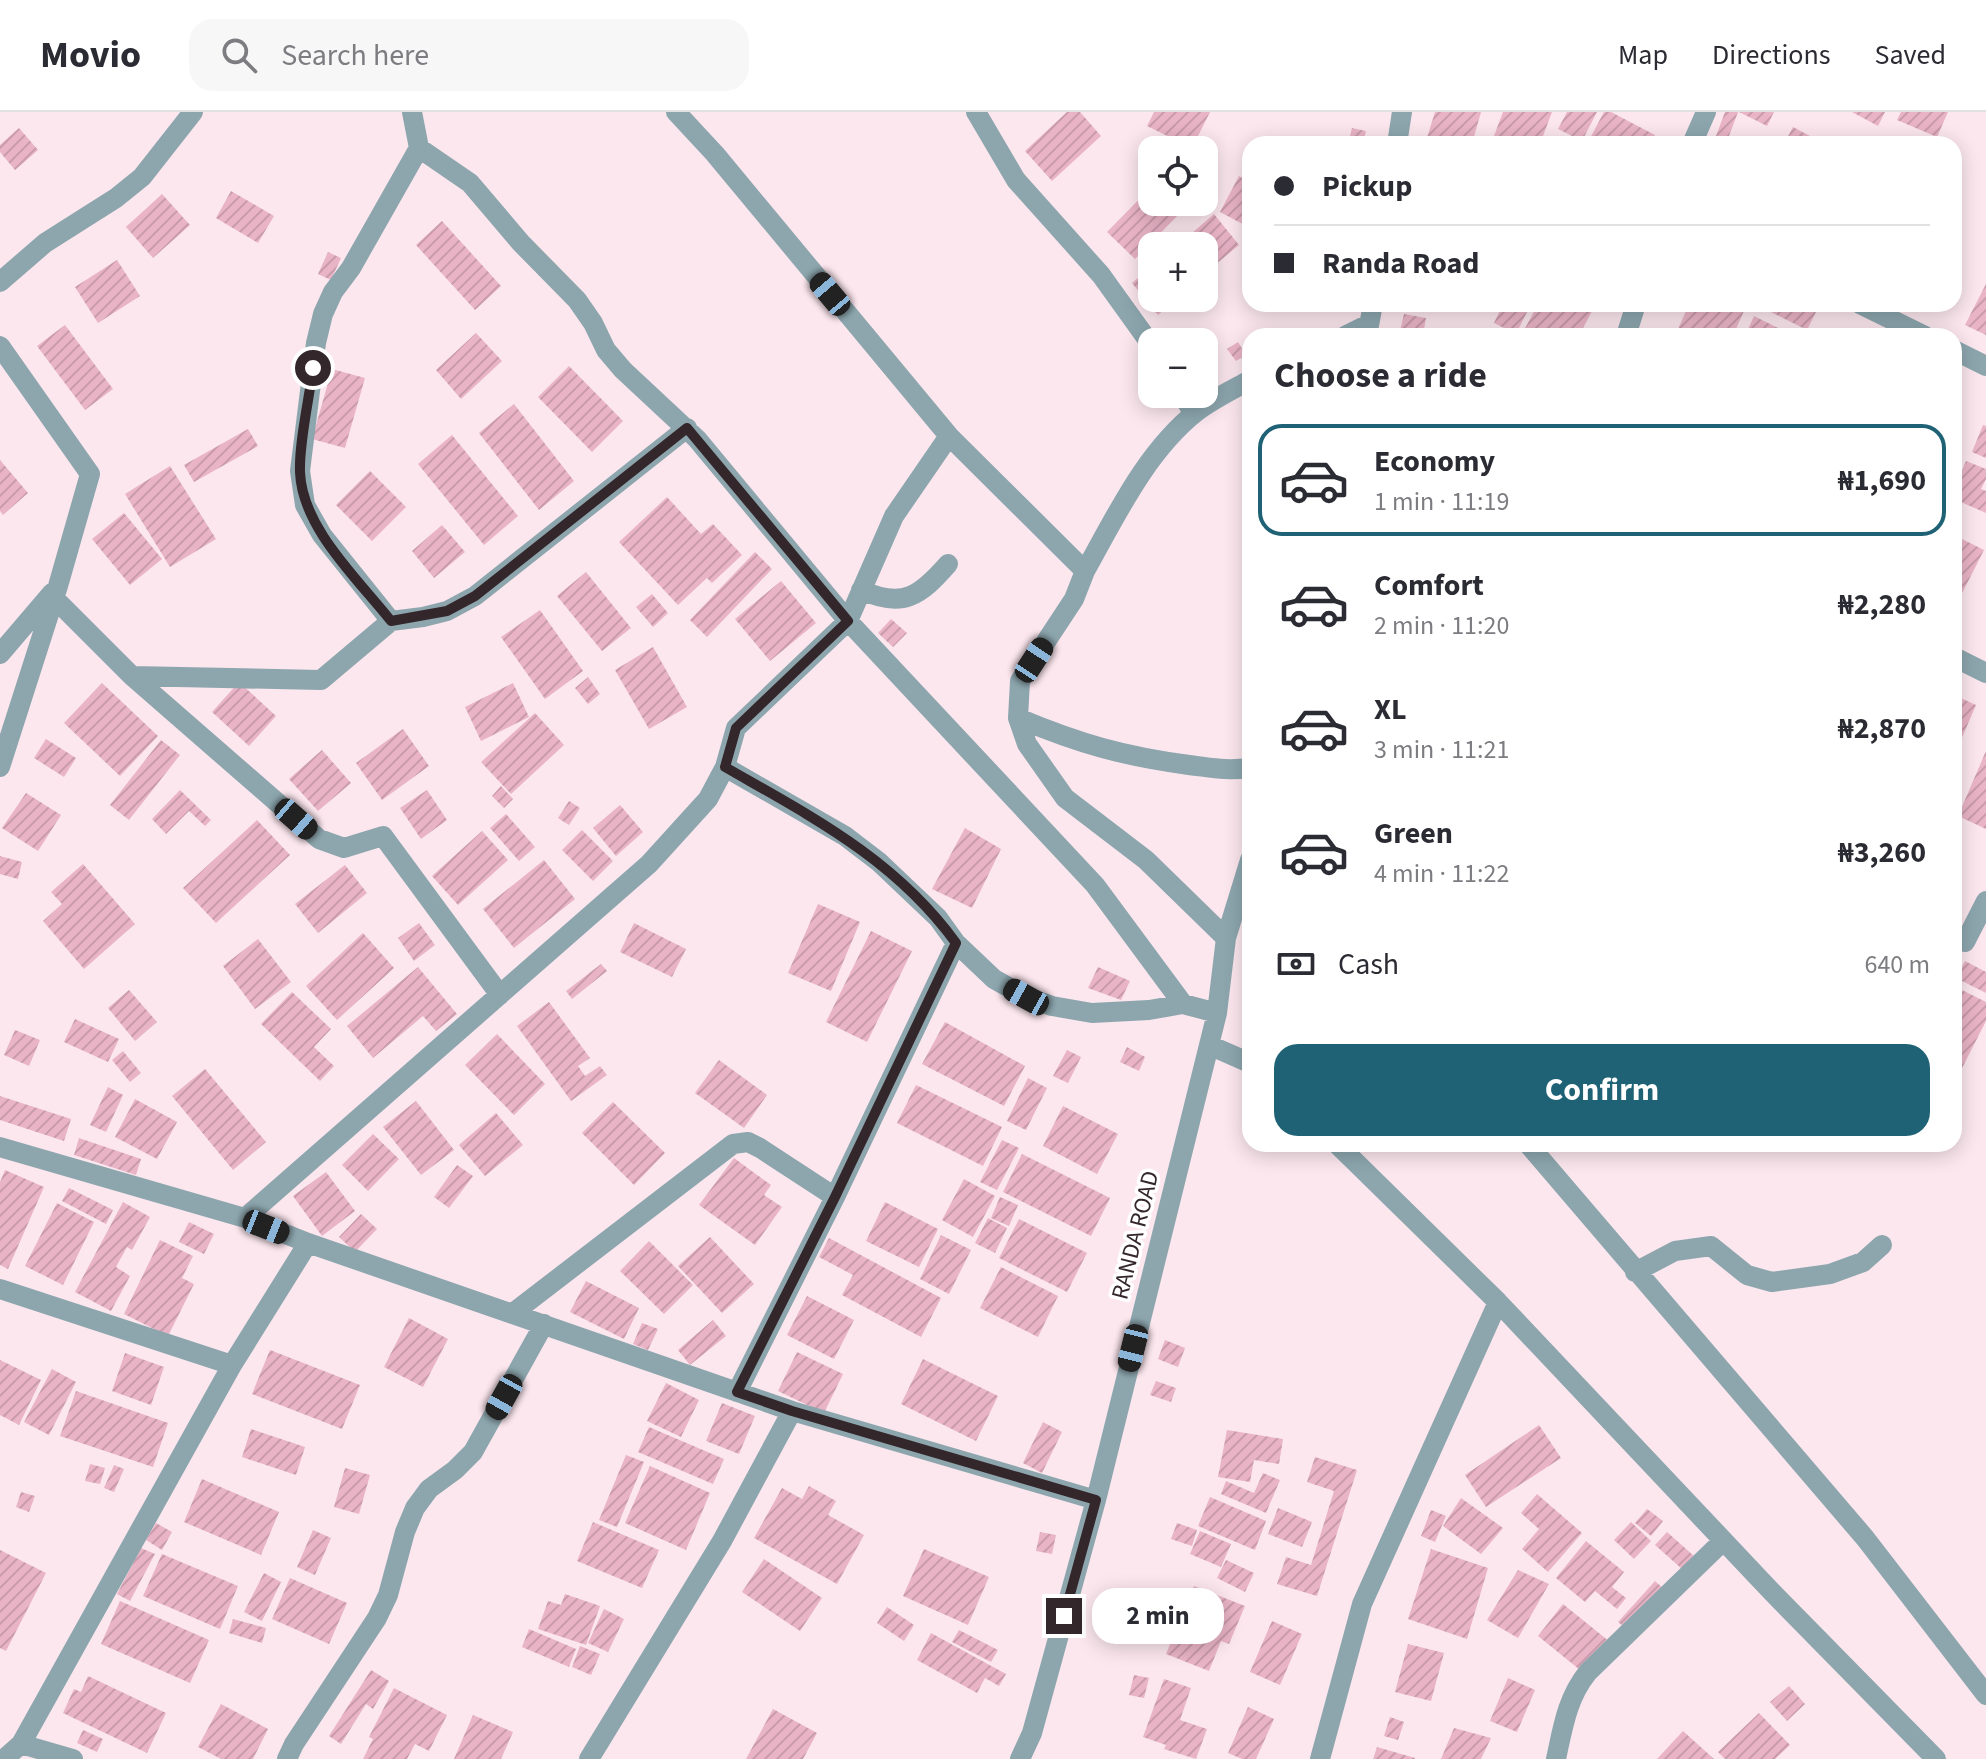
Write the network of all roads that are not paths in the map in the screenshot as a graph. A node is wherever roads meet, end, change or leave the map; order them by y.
1 (193, 112) edge
2 (412, 112) edge
3 (676, 112) edge
4 (976, 112) edge
5 (1402, 112) edge
6 (1706, 112) edge
7 (1398, 136) edge
8 (1696, 136) edge
9 (419, 148) junction
10 (0, 282) edge
11 (1876, 312) edge
12 (1139, 328) edge
13 (1909, 328) edge
14 (0, 346) edge
15 (1962, 354) edge
16 (1986, 366) edge
17 (1242, 385) edge
18 (1190, 408) edge
19 (1194, 414) junction
20 (687, 428) junction
21 (949, 436) junction
22 (948, 564) dead end
23 (1085, 571) junction
24 (861, 590) junction
25 (56, 592) junction
26 (391, 621) junction
27 (848, 621) junction
28 (0, 654) edge
29 (1962, 661) edge
30 (1986, 673) edge
31 (132, 676) junction
32 (1018, 718) junction
33 (0, 767) edge
34 (725, 767) junction
35 (1242, 769) edge
36 (1242, 886) edge
37 (1986, 901) edge
38 (1226, 938) junction
39 (1965, 942) dead end
40 (956, 943) junction
41 (500, 995) junction
42 (1183, 1004) junction
43 (1217, 1013) junction
44 (1209, 1045) junction
45 (1242, 1059) edge
46 (0, 1147) edge
47 (1345, 1152) edge
48 (1535, 1152) edge
49 (835, 1197) junction
50 (245, 1218) junction
51 (308, 1243) junction
52 (1882, 1245) dead end
53 (1635, 1272) junction
54 (0, 1289) edge
55 (1498, 1302) junction
56 (513, 1313) junction
57 (544, 1324) junction
58 (232, 1365) junction
59 (737, 1392) junction
60 (792, 1411) junction
61 (1096, 1500) junction
62 (1723, 1541) junction
63 (1986, 1695) edge
64 (21, 1744) junction
65 (4, 1759) edge
66 (73, 1759) edge
67 (287, 1759) edge
68 (589, 1759) edge
69 (1020, 1759) edge
70 (1320, 1759) edge
71 (1556, 1759) edge
72 (1936, 1759) edge

1 - 10 street
2 - 9 street
3 - 21 street
4 - 12 street
5 - 7 street
6 - 8 street
9 - 20 street
9 - 26 street
11 - 13 street
14 - 25 street
15 - 16 street
17 - 19 street
18 - 19 street
19 - 23 street
20 - 26 street
20 - 27 street
21 - 23 street
21 - 24 street
22 - 24 street
23 - 32 street
24 - 27 street
25 - 28 street
25 - 31 street
25 - 33 street
26 - 31 street
27 - 34 street
27 - 42 street
29 - 30 street
31 - 41 street
32 - 35 street
32 - 38 street
34 - 40 street
34 - 41 street
36 - 38 street, RANDA ROAD
37 - 39 street
38 - 43 street, RANDA ROAD
40 - 42 street
40 - 49 street
41 - 50 street
42 - 43 street
43 - 44 street, RANDA ROAD
44 - 45 street
44 - 61 street, RANDA ROAD
46 - 50 street
47 - 55 street
48 - 53 street
49 - 56 street
49 - 59 street
50 - 51 street
51 - 56 street
51 - 58 street
52 - 53 street
53 - 63 street
54 - 58 street
55 - 62 street
55 - 70 street
56 - 57 street
57 - 59 street
57 - 67 street
58 - 64 street
59 - 60 street
60 - 61 street
60 - 68 street
61 - 69 street, RANDA ROAD
62 - 71 street
62 - 72 street
64 - 65 street
64 - 66 street

